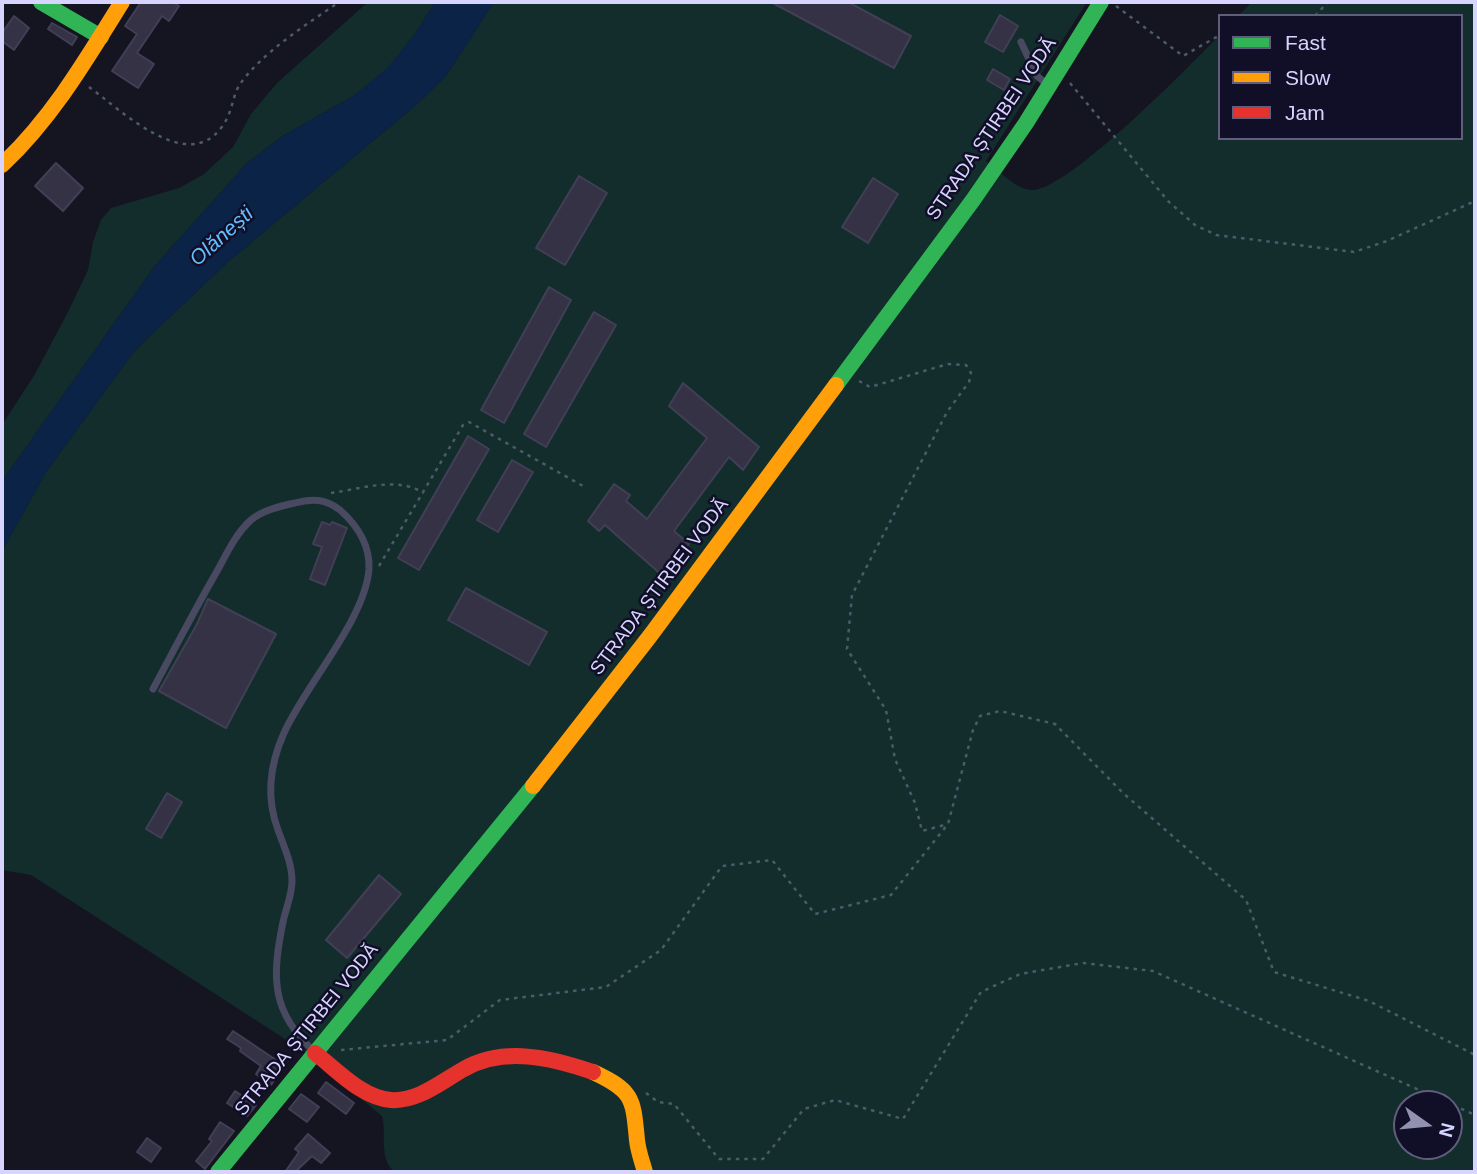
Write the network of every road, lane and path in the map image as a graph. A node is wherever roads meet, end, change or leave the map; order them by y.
1 (41, 2) edge
2 (122, 2) edge
3 (339, 2) edge
4 (1101, 2) edge
5 (1111, 2) edge
6 (1218, 36) edge
7 (101, 37) junction
8 (1021, 42) dead end
9 (1058, 71) junction
10 (75, 78) junction
11 (1049, 85) junction
12 (2, 165) edge
13 (1475, 201) edge
14 (849, 369) junction
15 (583, 486) dead end
16 (424, 493) junction
17 (309, 499) junction
18 (379, 567) dead end
19 (153, 689) dead end
20 (948, 824) junction
21 (342, 1050) dead end
22 (315, 1053) junction
23 (1475, 1055) edge
24 (639, 1088) dead end
25 (1475, 1115) edge
26 (218, 1172) edge
27 (645, 1172) edge

1 - 7 main road
2 - 7 main road
3 - 10 path
4 - 9 main road, STRADA ȘTIRBEI VODĂ
5 - 6 path
7 - 10 main road
8 - 11 lane
9 - 11 main road, STRADA ȘTIRBEI VODĂ
9 - 13 path
10 - 12 main road
11 - 14 main road, STRADA ȘTIRBEI VODĂ
14 - 20 path
14 - 22 main road, STRADA ȘTIRBEI VODĂ
15 - 16 path
16 - 17 path
16 - 18 path
17 - 19 lane
17 - 22 lane
20 - 21 path
20 - 23 path
22 - 26 main road, STRADA ȘTIRBEI VODĂ
22 - 27 main road
24 - 25 path

